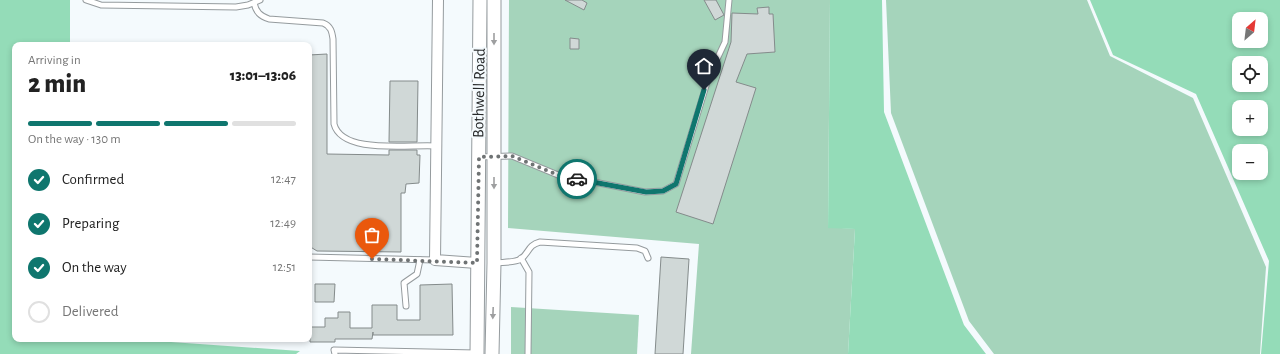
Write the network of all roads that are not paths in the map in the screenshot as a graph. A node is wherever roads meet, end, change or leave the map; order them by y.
1 (86, 0) edge
2 (260, 0) edge
3 (438, 0) edge
4 (480, 0) edge
5 (494, 0) edge
6 (729, 0) edge
7 (254, 3) junction
8 (436, 146) junction
9 (494, 156) junction
10 (479, 157) junction
11 (312, 257) edge
12 (522, 258) junction
13 (648, 258) dead end
14 (420, 260) junction
15 (435, 260) junction
16 (477, 263) junction
17 (494, 263) junction
18 (406, 306) dead end
19 (401, 353) edge
20 (492, 353) edge
21 (335, 354) edge
22 (477, 354) edge
23 (528, 354) edge

1 - 7 lane
2 - 7 lane
3 - 8 street
4 - 10 main road, Bothwell Road
5 -> 9 main road, Bothwell Road
6 - 9 lane
7 - 8 lane
8 - 15 street
9 - 10 lane
9 -> 17 main road, Bothwell Road
10 - 16 main road, Bothwell Road
11 - 14 lane
12 - 13 lane
12 - 17 lane
12 - 23 lane
14 - 15 lane
14 - 18 lane
15 - 16 street
16 - 17 main road
16 - 22 main road, Bothwell Road
17 -> 20 main road, Bothwell Road
19 - 21 lane
19 - 22 lane
20 - 22 main road, Bothwell Road

